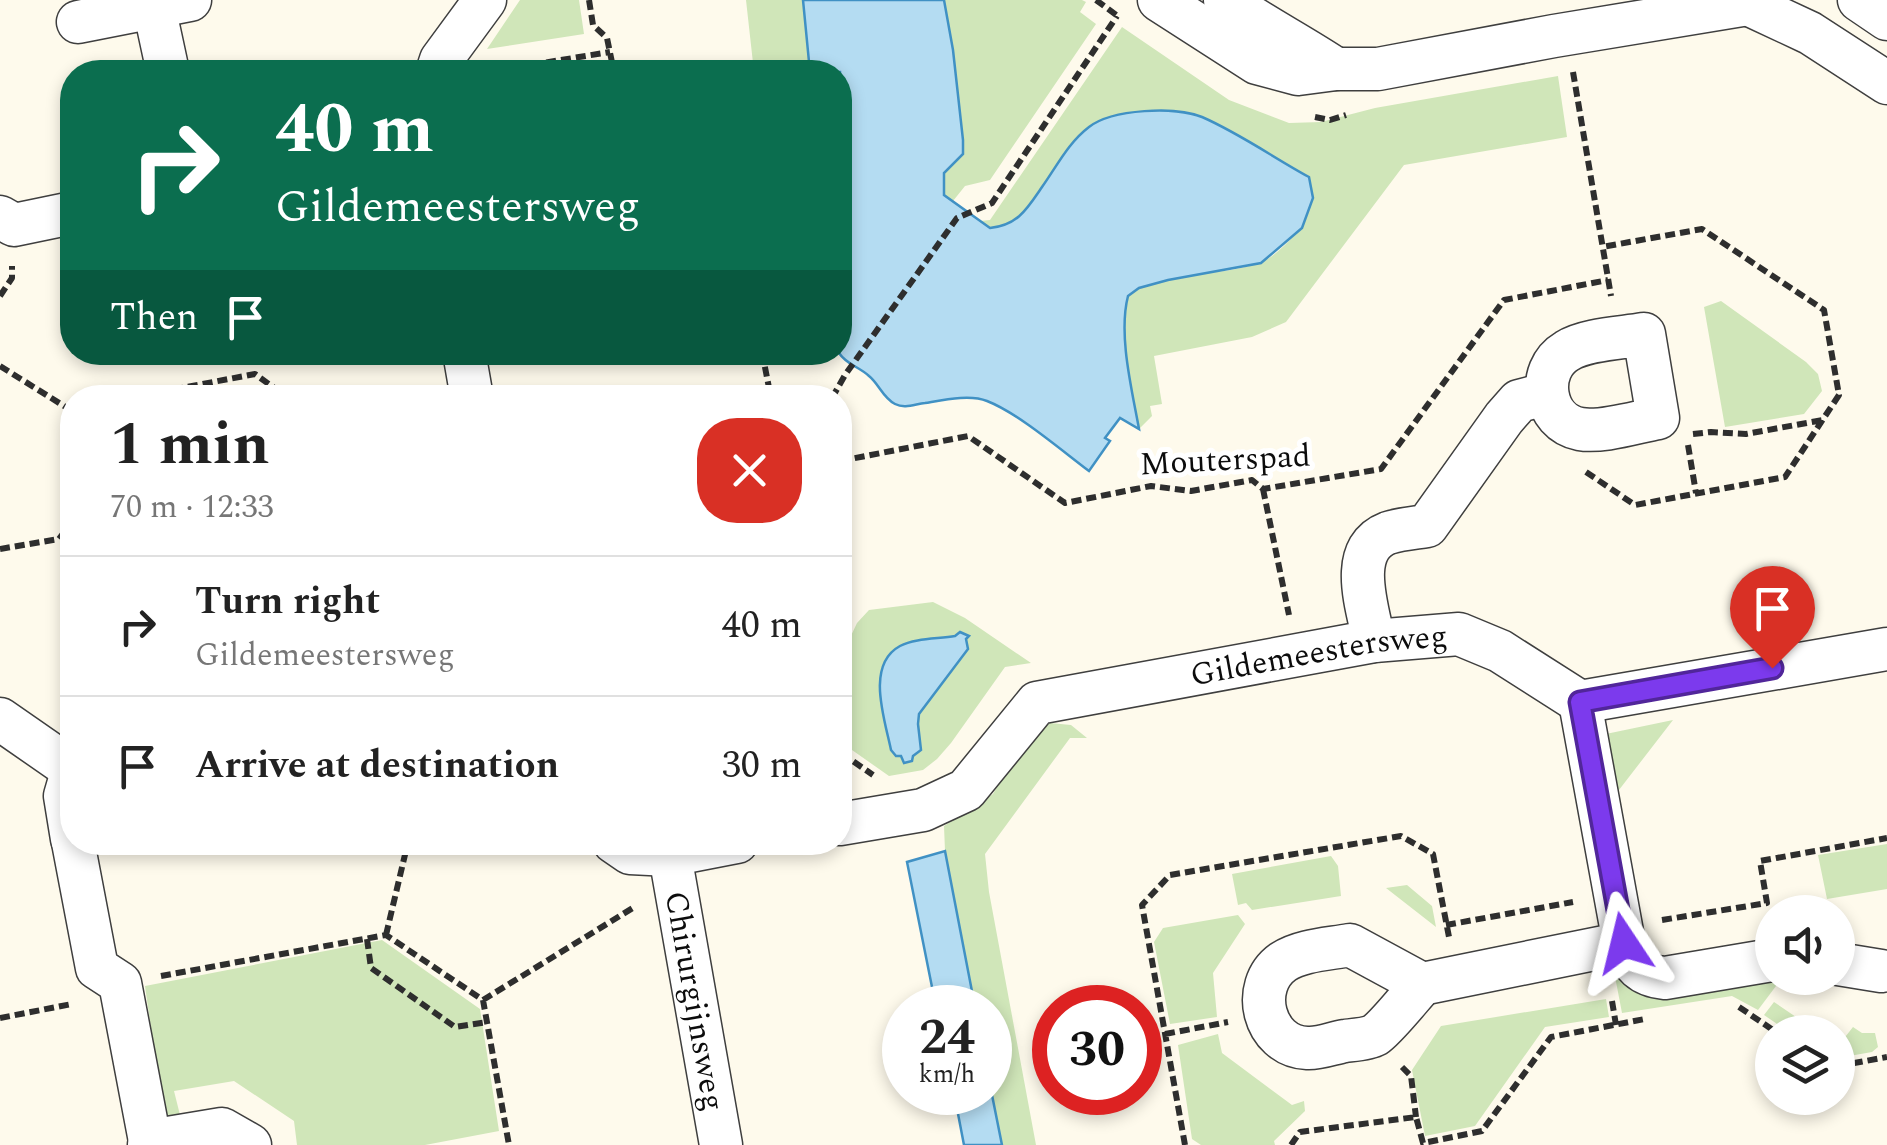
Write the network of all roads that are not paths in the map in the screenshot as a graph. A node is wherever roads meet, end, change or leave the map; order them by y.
1 (485, 0) edge
2 (1159, 0) edge
3 (1225, 0) edge
4 (1858, 0) edge
5 (1752, 2) edge
6 (172, 4) edge
7 (1887, 19) edge
8 (78, 22) dead end
9 (169, 60) edge
10 (442, 60) edge
11 (1336, 69) junction
12 (1887, 82) edge
13 (60, 215) edge
14 (0, 217) edge
15 (1546, 394) junction
16 (1374, 640) junction
17 (1887, 649) edge
18 (1580, 702) junction
19 (0, 720) edge
20 (60, 762) edge
21 (852, 822) edge
22 (76, 855) edge
23 (636, 855) edge
24 (704, 855) edge
25 (673, 868) junction
26 (1620, 921) junction
27 (1755, 963) edge
28 (1855, 967) edge
29 (1882, 971) dead end
30 (1422, 984) junction
31 (149, 1143) edge
32 (250, 1145) edge
33 (721, 1145) edge

1 - 10 street
2 - 11 street
3 - 11 street
4 - 7 street
5 - 11 street
5 - 12 street
6 - 8 street
6 - 9 street
13 - 14 street
15 - 15 street
15 - 16 street
16 - 18 street, Gildemeestersweg
16 - 21 street, Gildemeestersweg
17 - 18 street
18 - 26 street
19 - 20 street
22 - 31 street
23 - 25 street
24 - 25 street
25 - 33 street, Chirurgijnsweg
26 - 27 street
26 - 30 street
28 - 29 street
30 - 30 street
31 - 32 street

